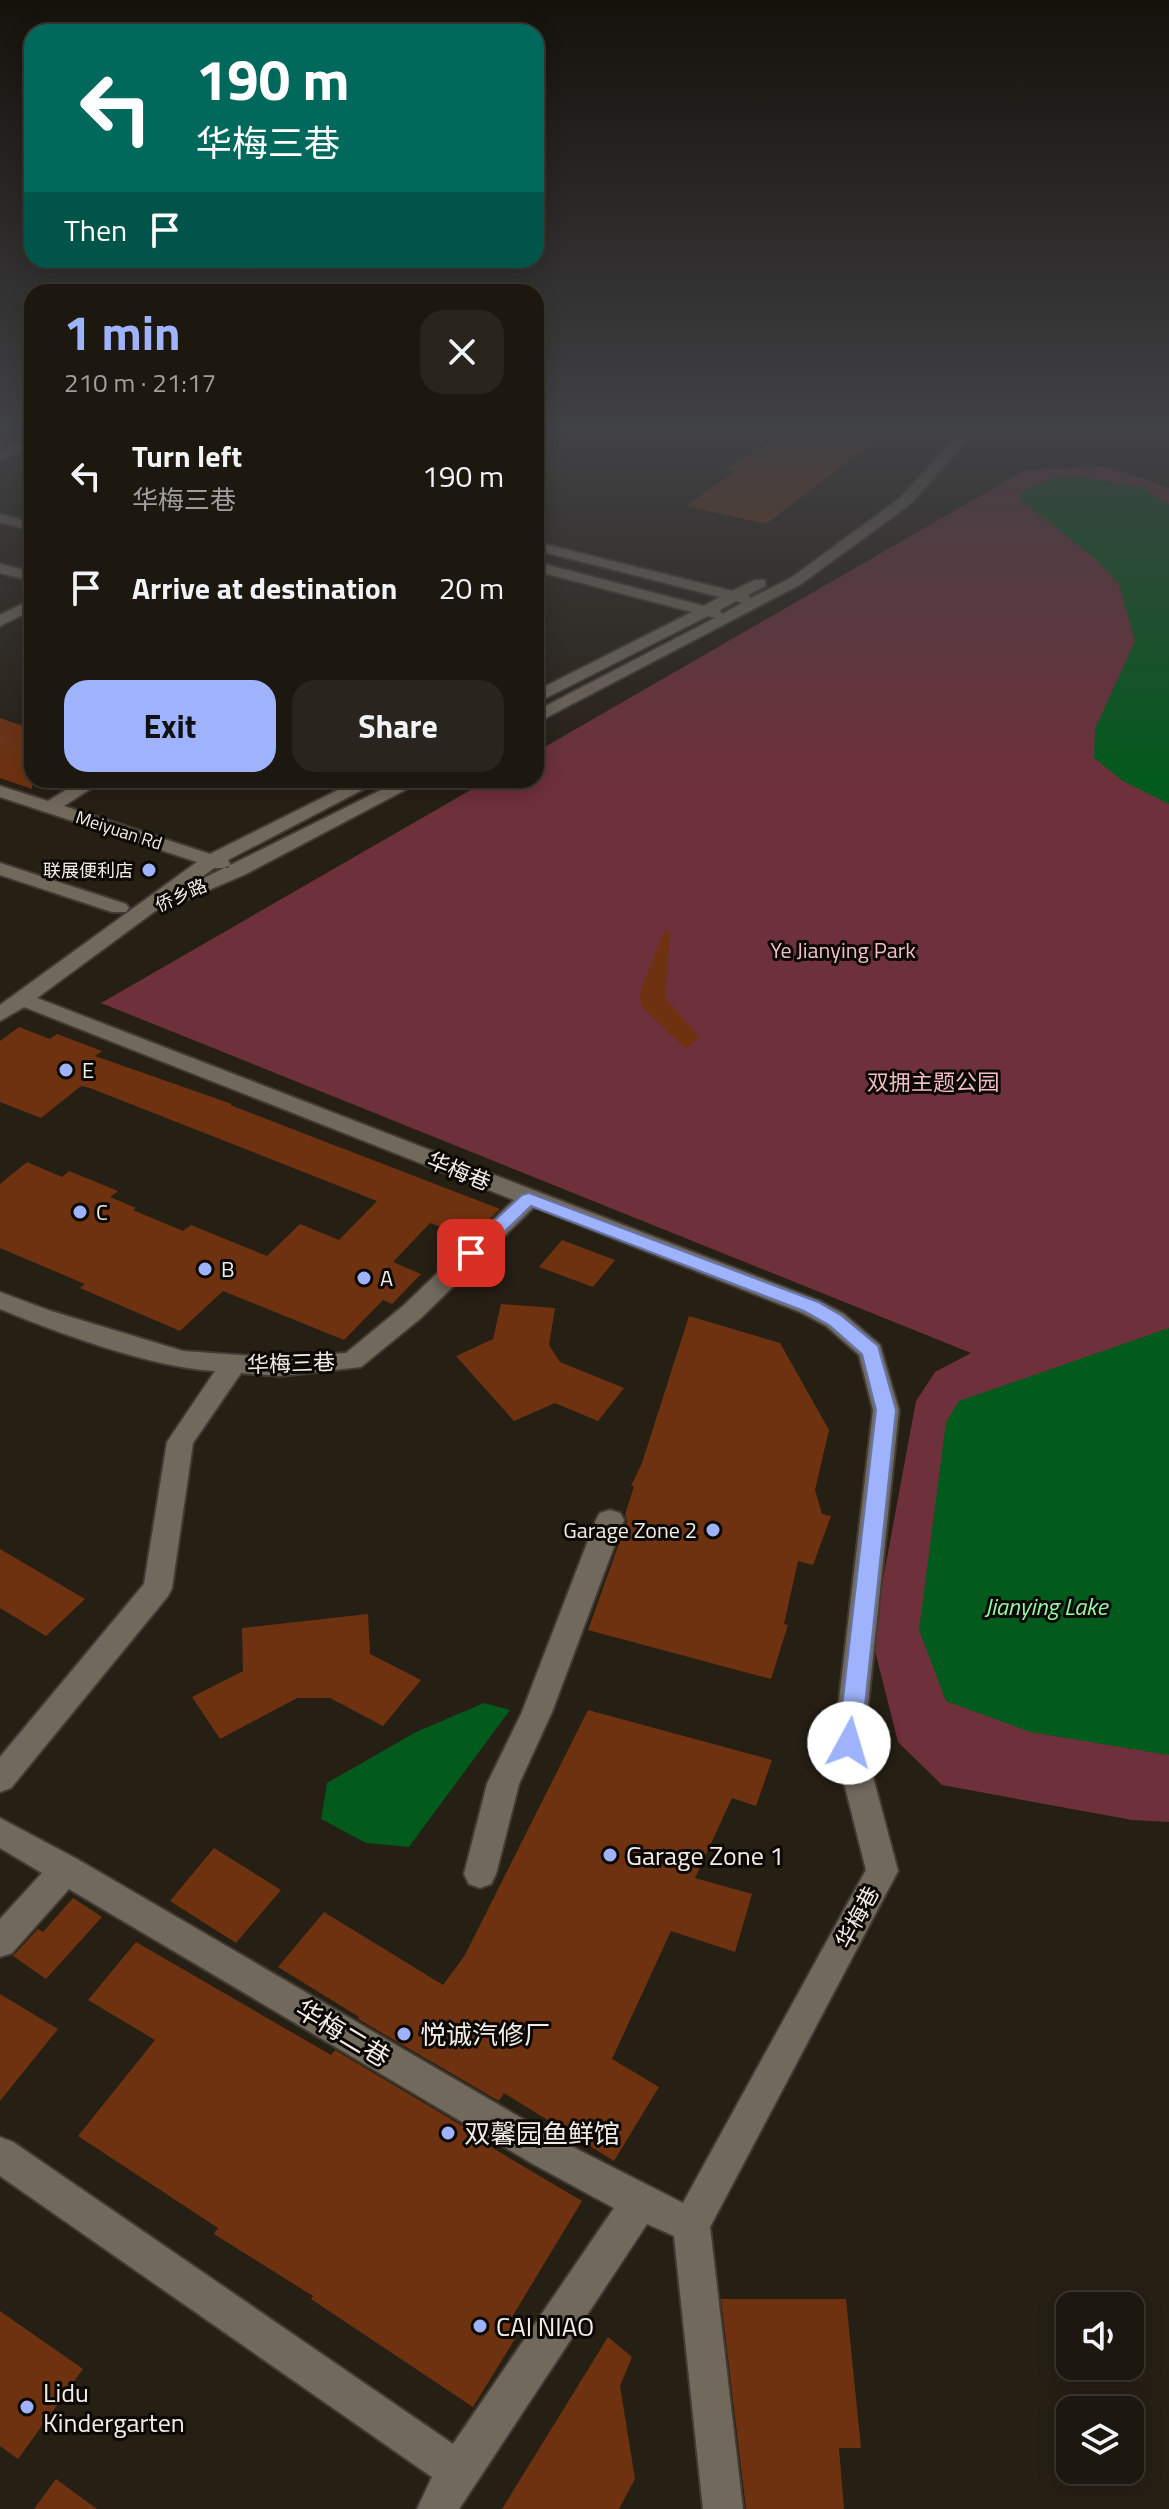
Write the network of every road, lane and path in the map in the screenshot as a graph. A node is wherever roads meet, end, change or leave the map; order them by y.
1 (548, 549) edge
2 (813, 549) edge
3 (840, 549) edge
4 (0, 568) edge
5 (544, 568) edge
6 (24, 575) edge
7 (735, 596) junction
8 (758, 602) junction
9 (24, 608) edge
10 (708, 611) junction
11 (732, 618) junction
12 (0, 621) edge
13 (544, 694) edge
14 (544, 714) edge
15 (82, 788) edge
16 (356, 788) edge
17 (399, 788) edge
18 (0, 791) edge
19 (55, 804) dead end
20 (211, 861) junction
21 (0, 869) edge
22 (239, 870) junction
23 (119, 908) dead end
24 (142, 912) junction
25 (24, 1000) junction
26 (0, 1015) edge
27 (529, 1199) junction
28 (0, 1300) edge
29 (233, 1365) junction
30 (610, 1520) dead end
31 (0, 1779) edge
32 (0, 1832) edge
33 (66, 1869) junction
34 (480, 1874) dead end
35 (0, 1942) edge
36 (0, 2155) edge
37 (640, 2202) junction
38 (691, 2225) junction
39 (458, 2471) junction
40 (437, 2509) edge
41 (723, 2509) edge

1 - 7 street
2 - 7 street
3 - 8 street
4 - 6 street
5 - 10 street
7 - 8 street
7 - 10 street
8 - 11 street
9 - 12 street
10 - 11 street
10 - 13 street
11 - 14 street
15 - 19 street
16 - 20 street, 侨乡路
17 - 22 street, 侨乡路
18 - 20 street, Meiyuan Rd
20 - 22 street, Meiyuan Rd
20 - 24 street, 侨乡路
21 - 23 street
22 - 24 street, 侨乡路
24 - 25 street
25 - 26 street
25 - 27 street, 华梅巷
27 - 29 street, 华梅三巷
27 - 38 street, 华梅巷
28 - 29 street, 华梅三巷
29 - 31 street
30 - 34 street
32 - 33 street, 华梅二巷
33 - 35 street
33 - 37 street, 华梅二巷
36 - 39 street
37 - 38 street, 华梅二巷
37 - 39 street
38 - 41 street
39 - 40 street

